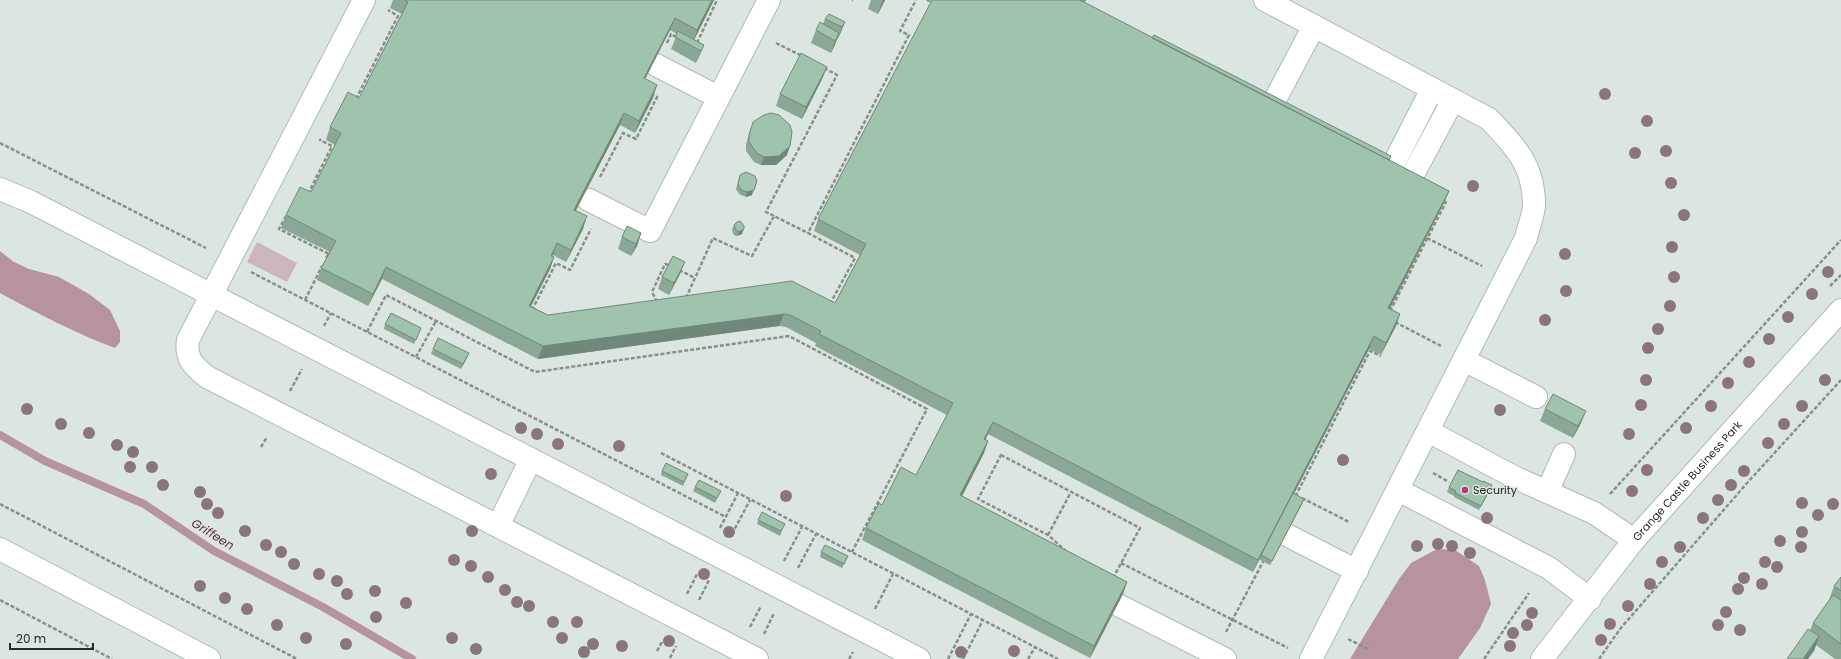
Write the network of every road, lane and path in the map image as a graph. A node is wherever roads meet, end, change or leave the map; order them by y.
1 (364, 0) edge
2 (717, 0) edge
3 (769, 0) edge
4 (916, 0) edge
5 (927, 0) edge
6 (930, 0) edge
7 (1265, 0) edge
8 (387, 4) dead end
9 (1314, 26) junction
10 (752, 31) junction
11 (683, 41) edge
12 (695, 47) edge
13 (809, 60) edge
14 (656, 65) junction
15 (823, 68) edge
16 (1432, 89) junction
17 (718, 97) junction
18 (1453, 100) junction
19 (353, 106) edge
20 (1271, 107) edge
21 (324, 133) dead end
22 (0, 143) edge
23 (1391, 169) edge
24 (1410, 180) edge
25 (0, 189) edge
26 (1440, 199) edge
27 (589, 200) joint
28 (304, 201) edge
29 (289, 210) edge
30 (774, 216) junction
31 (592, 227) dead end
32 (808, 233) junction
33 (1427, 238) junction
34 (1841, 240) edge
35 (229, 260) junction
36 (1482, 266) dead end
37 (695, 278) junction
38 (211, 296) junction
39 (305, 300) junction
40 (683, 304) edge
41 (660, 308) edge
42 (828, 309) edge
43 (1841, 310) edge
44 (331, 313) junction
45 (530, 316) edge
46 (1386, 318) edge
47 (436, 320) junction
48 (1393, 321) edge
49 (367, 332) junction
50 (1441, 346) dead end
51 (313, 348) junction
52 (1381, 356) edge
53 (416, 357) junction
54 (1464, 360) junction
55 (1841, 380) edge
56 (1536, 397) dead end
57 (279, 414) junction
58 (1428, 431) junction
59 (261, 447) dead end
60 (661, 454) dead end
61 (1564, 454) dead end
62 (531, 459) junction
63 (1398, 490) junction
64 (1071, 492) junction
65 (1547, 492) junction
66 (1607, 497) dead end
67 (0, 504) edge
68 (726, 517) dead end
69 (1350, 522) dead end
70 (498, 526) junction
71 (1280, 531) joint
72 (1048, 535) junction
73 (1634, 540) junction
74 (0, 549) edge
75 (852, 552) junction
76 (1121, 563) junction
77 (1357, 571) junction
78 (1529, 593) dead end
79 (1590, 599) junction
80 (0, 600) edge
81 (1118, 605) edge
82 (972, 614) junction
83 (983, 620) junction
84 (1232, 620) junction
85 (1344, 637) dead end
86 (1035, 647) junction
87 (1368, 649) dead end
88 (1291, 650) dead end
89 (187, 654) edge
90 (1048, 654) junction
91 (1220, 656) edge
92 (112, 659) edge
93 (209, 659) edge
94 (297, 659) edge
95 (757, 659) edge
96 (919, 659) edge
97 (948, 659) edge
98 (963, 659) edge
99 (1028, 659) edge
100 (1046, 659) edge
101 (1058, 659) edge
102 (1311, 659) edge
103 (1484, 659) edge
104 (1542, 659) edge
105 (1599, 659) edge

1 - 35 street
2 - 12 path
3 - 10 street
4 - 32 path
5 - 6 path
7 - 9 street
8 - 19 path
9 - 16 street
9 - 20 street
10 - 13 path
10 - 17 street
11 - 14 path
14 - 17 street
14 - 27 path
15 - 30 path
16 - 18 street
16 - 23 street
17 - 27 street
18 - 24 street
18 - 54 street
21 - 28 path
22 - 35 path
25 - 38 street
26 - 33 path
29 - 39 path
30 - 32 path
30 - 37 path
31 - 45 path
32 - 42 path
33 - 36 path
33 - 46 path
34 - 66 path
35 - 38 street
35 - 39 path
37 - 40 path
37 - 41 path
38 - 51 street
38 - 57 street
39 - 44 path
43 - 73 street, Grange Castle Business Park
44 - 49 path
44 - 51 path
47 - 49 path
47 - 53 path
47 - 75 path
48 - 50 path
49 - 53 path
51 - 57 path
51 - 62 street
52 - 69 path
53 - 68 path
54 - 56 street
54 - 58 street
55 - 105 path
57 - 59 path
57 - 70 street
58 - 63 street
58 - 65 street
60 - 75 path
61 - 65 street
62 - 70 street
62 - 96 street
63 - 77 street
63 - 79 street
64 - 72 path
64 - 72 path
64 - 76 path
65 - 73 street
67 - 94 path
70 - 95 street
71 - 77 street
71 - 84 path
72 - 76 path
73 - 79 street, Grange Castle Business Park
74 - 89 street
75 - 82 path
76 - 84 path
77 - 102 street
78 - 103 path
79 - 104 street, Grange Castle Business Park
80 - 92 path
81 - 91 street
82 - 83 path
82 - 97 path
83 - 86 path
83 - 98 path
84 - 88 path
84 - 91 path
85 - 87 path
86 - 90 path
86 - 99 path
89 - 93 street
90 - 100 path
90 - 101 path

